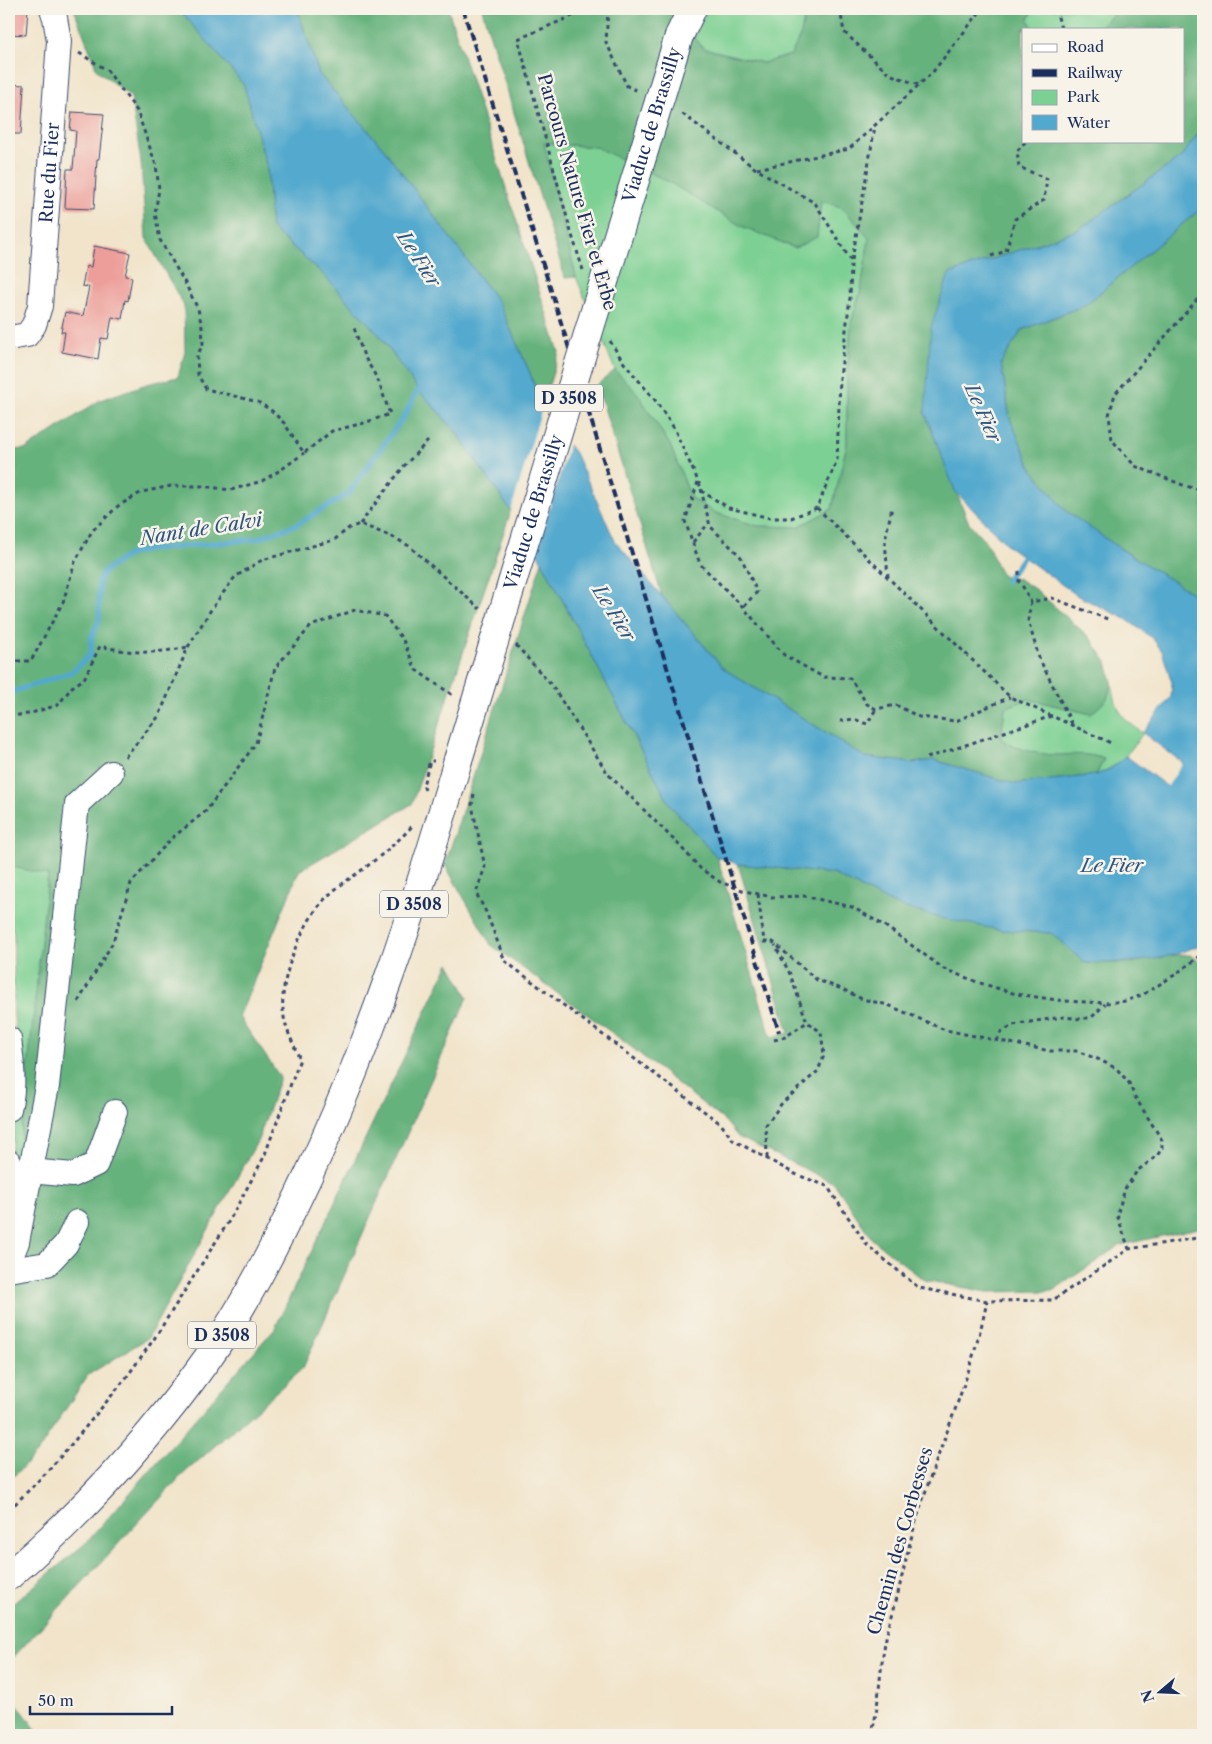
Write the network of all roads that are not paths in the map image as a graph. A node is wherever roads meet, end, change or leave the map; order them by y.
1 (52, 9) edge
2 (685, 9) edge
3 (692, 9) edge
4 (679, 36) junction
5 (18, 336) edge
6 (111, 772) road end
7 (9, 1039) edge
8 (9, 1109) edge
9 (115, 1112) dead end
10 (9, 1162) edge
11 (30, 1171) junction
12 (24, 1207) junction
13 (77, 1222) dead end
14 (9, 1262) edge
15 (9, 1270) edge
16 (9, 1576) edge

1 - 5 street, Rue du Fier
2 - 4 highway, D 3508
3 - 4 highway, D 3508
4 - 16 highway, Viaduc de Brassilly / D 3508, bridge
6 - 11 street
7 - 8 street
9 - 11 street
10 - 12 street
11 - 12 street
12 - 14 street
13 - 15 street

